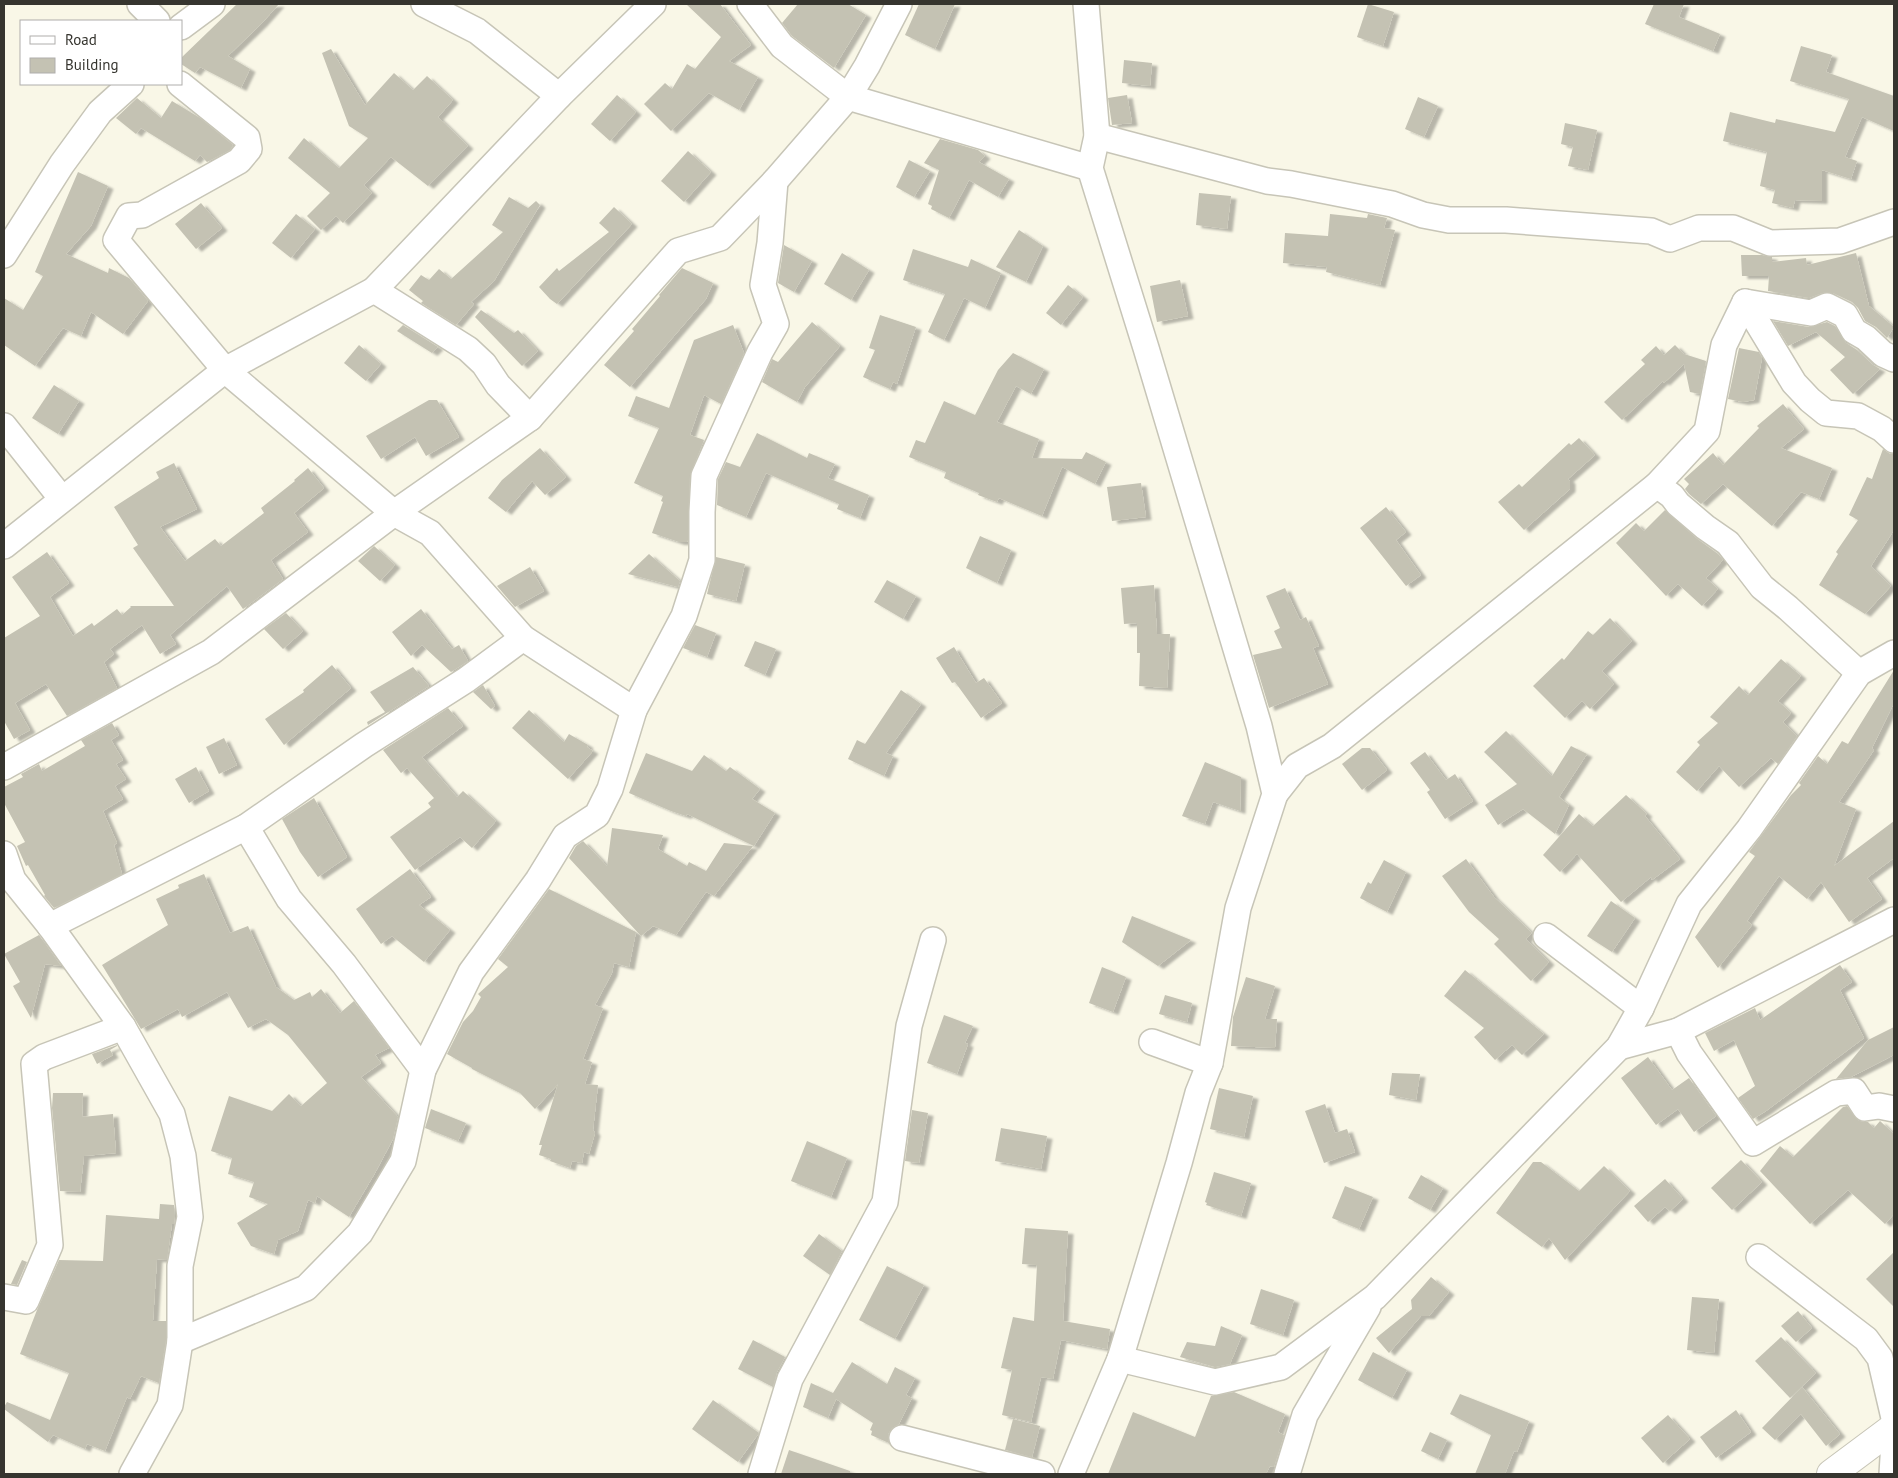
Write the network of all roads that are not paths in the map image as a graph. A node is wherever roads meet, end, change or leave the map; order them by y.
1 (140, 4) edge
2 (212, 4) edge
3 (424, 4) edge
4 (653, 4) edge
5 (750, 4) edge
6 (900, 4) edge
7 (1082, 7) edge
8 (156, 20) edge
9 (182, 25) edge
10 (130, 85) edge
11 (181, 85) edge
12 (559, 96) junction
13 (848, 97) junction
14 (1098, 136) junction
15 (1090, 168) junction
16 (775, 181) junction
17 (1894, 222) edge
18 (4, 256) edge
19 (374, 290) junction
20 (1745, 302) junction
21 (1894, 359) edge
22 (225, 370) junction
23 (530, 418) junction
24 (4, 426) edge
25 (1894, 440) edge
26 (1657, 486) junction
27 (62, 499) junction
28 (394, 513) junction
29 (4, 546) edge
30 (523, 638) junction
31 (1894, 653) edge
32 (1859, 673) junction
33 (634, 710) junction
34 (4, 767) edge
35 (1276, 794) junction
36 (246, 827) junction
37 (4, 854) edge
38 (8, 882) edge
39 (1894, 920) edge
40 (50, 926) junction
41 (1546, 936) dead end
42 (933, 940) dead end
43 (1641, 1008) junction
44 (123, 1027) junction
45 (1678, 1031) junction
46 (1152, 1042) dead end
47 (1620, 1047) junction
48 (1210, 1063) junction
49 (423, 1070) junction
50 (1894, 1109) edge
51 (1759, 1257) dead end
52 (4, 1297) edge
53 (1375, 1297) junction
54 (180, 1341) junction
55 (1120, 1358) junction
56 (1894, 1418) edge
57 (1894, 1427) edge
58 (902, 1438) dead end
59 (1894, 1442) edge
60 (132, 1474) edge
61 (761, 1474) edge
62 (1042, 1474) edge
63 (1071, 1474) edge
64 (1287, 1474) edge
65 (1831, 1474) edge
66 (1892, 1474) edge

1 - 8 street
2 - 9 street
3 - 12 street
4 - 12 street
5 - 13 street
6 - 13 street
7 - 14 street
10 - 18 street
11 - 22 street
12 - 19 street
13 - 15 street
13 - 16 street
14 - 15 street
14 - 17 street
15 - 35 street
16 - 23 street
16 - 33 street
19 - 22 street
19 - 23 street
20 - 21 street
20 - 25 street
20 - 26 street
22 - 27 street
22 - 28 street
23 - 28 street
24 - 27 street
26 - 32 street
26 - 35 street
27 - 29 street
28 - 30 street
28 - 34 street
30 - 33 street
30 - 36 street
31 - 32 street
32 - 43 street
33 - 49 street
35 - 48 street
36 - 40 street
36 - 49 street
37 - 38 street
38 - 40 street
39 - 45 street
40 - 44 street
41 - 43 street
42 - 61 street
43 - 47 street
44 - 52 street
44 - 54 street
45 - 47 street
45 - 50 street
46 - 48 street
47 - 53 street
48 - 55 street
49 - 54 street
51 - 56 street
53 - 55 street
53 - 64 street
54 - 60 street
55 - 63 street
57 - 65 street
58 - 62 street
59 - 66 street

